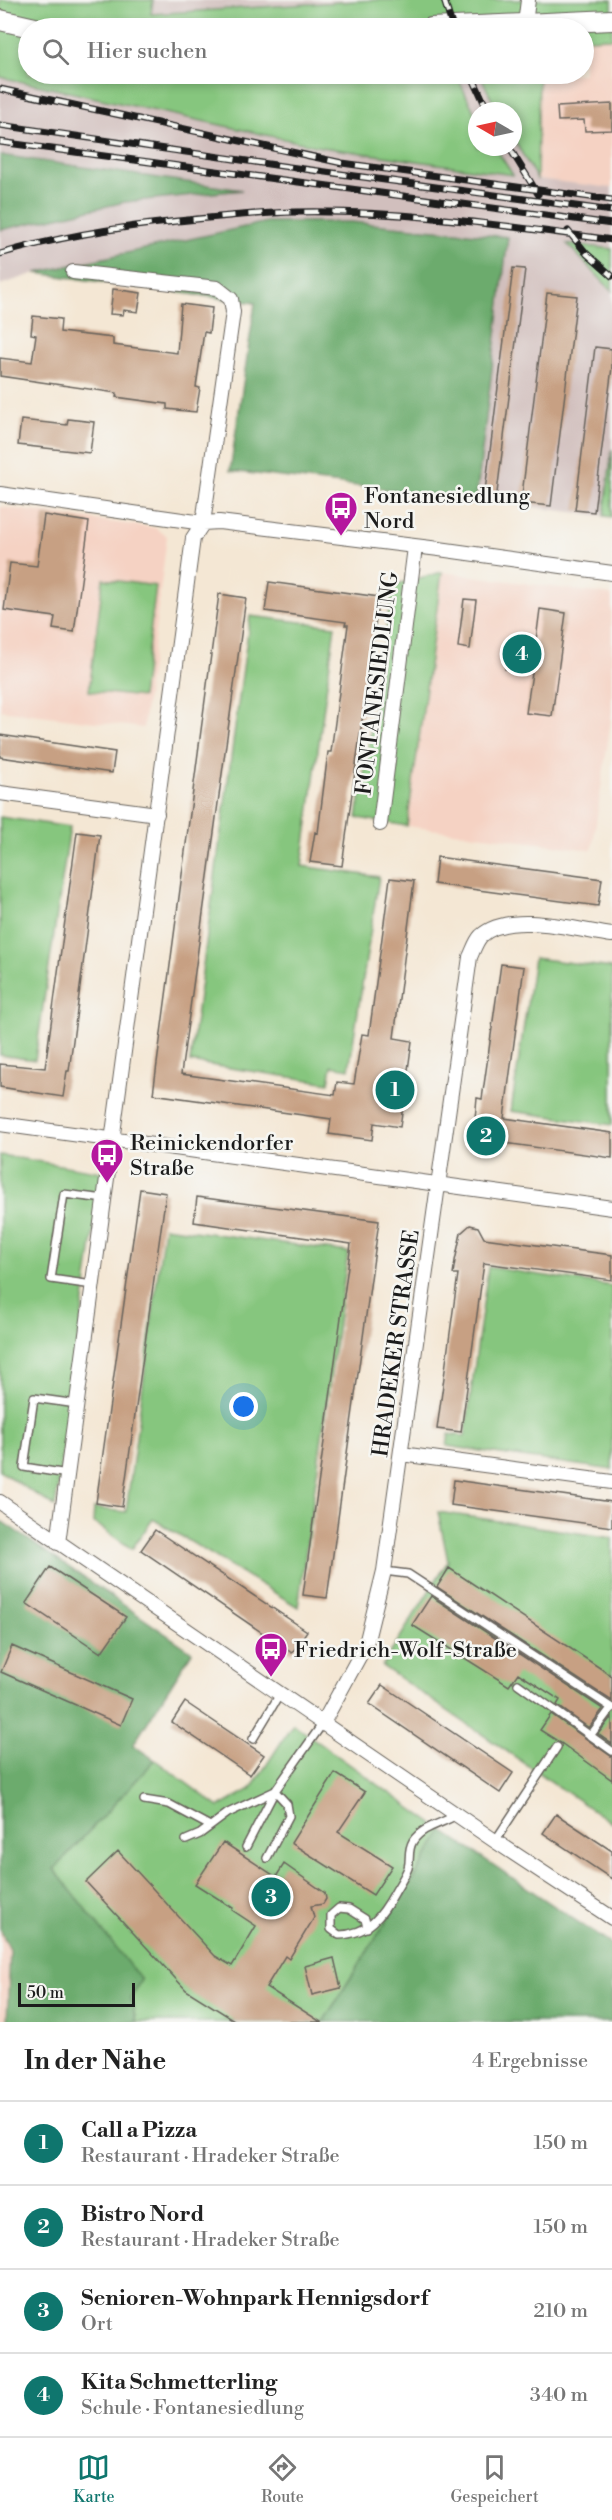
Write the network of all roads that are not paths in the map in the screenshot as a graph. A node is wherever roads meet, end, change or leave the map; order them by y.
1 (528, 0) edge
2 (526, 18) edge
3 (0, 20) edge
4 (612, 20) edge
5 (594, 21) edge
6 (18, 24) edge
7 (73, 272) dead end
8 (0, 494) edge
9 (203, 522) junction
10 (415, 547) junction
11 (612, 573) edge
12 (0, 793) edge
13 (157, 814) junction
14 (380, 824) dead end
15 (612, 935) edge
16 (0, 1124) edge
17 (113, 1138) junction
18 (438, 1185) junction
19 (105, 1199) junction
20 (612, 1208) edge
21 (93, 1285) junction
22 (77, 1404) junction
23 (401, 1454) junction
24 (68, 1474) junction
25 (612, 1482) edge
26 (0, 1502) edge
27 (58, 1543) junction
28 (384, 1571) junction
29 (518, 1684) dead end
30 (280, 1694) junction
31 (612, 1708) edge
32 (322, 1723) junction
33 (590, 1736) junction
34 (253, 1739) dead end
35 (558, 1747) dead end
36 (612, 1751) edge
37 (275, 1791) junction
38 (144, 1800) dead end
39 (456, 1815) junction
40 (210, 1826) junction
41 (186, 1840) dead end
42 (495, 1841) junction
43 (246, 1847) dead end
44 (267, 1858) dead end
45 (612, 1918) edge
46 (367, 1928) junction

1 - 2 street
3 - 6 main road
4 - 5 main road
7 - 9 street
8 - 9 street, FONTANESIEDLUNG
9 - 10 street, FONTANESIEDLUNG
9 - 13 street
10 - 11 street, FONTANESIEDLUNG
10 - 14 street, FONTANESIEDLUNG
12 - 13 street
13 - 17 street
15 - 18 street, HRADEKER STRASSE
16 - 17 street
17 - 18 street
17 - 19 street
18 - 20 street
18 - 23 street, HRADEKER STRASSE
19 - 21 street
19 - 21 lane
21 - 22 street
22 - 24 street
22 - 24 lane
23 - 25 street
23 - 28 street, HRADEKER STRASSE
24 - 27 street
26 - 27 street
27 - 30 street
28 - 31 lane
28 - 32 street, HRADEKER STRASSE
29 - 33 lane
30 - 32 street
30 - 34 lane
31 - 33 lane
32 - 37 lane
32 - 39 street
33 - 36 lane
35 - 42 lane
37 - 40 lane
37 - 43 lane
37 - 44 lane
38 - 40 lane
39 - 42 street
39 - 46 lane
40 - 41 lane
42 - 45 street
46 - 46 lane

